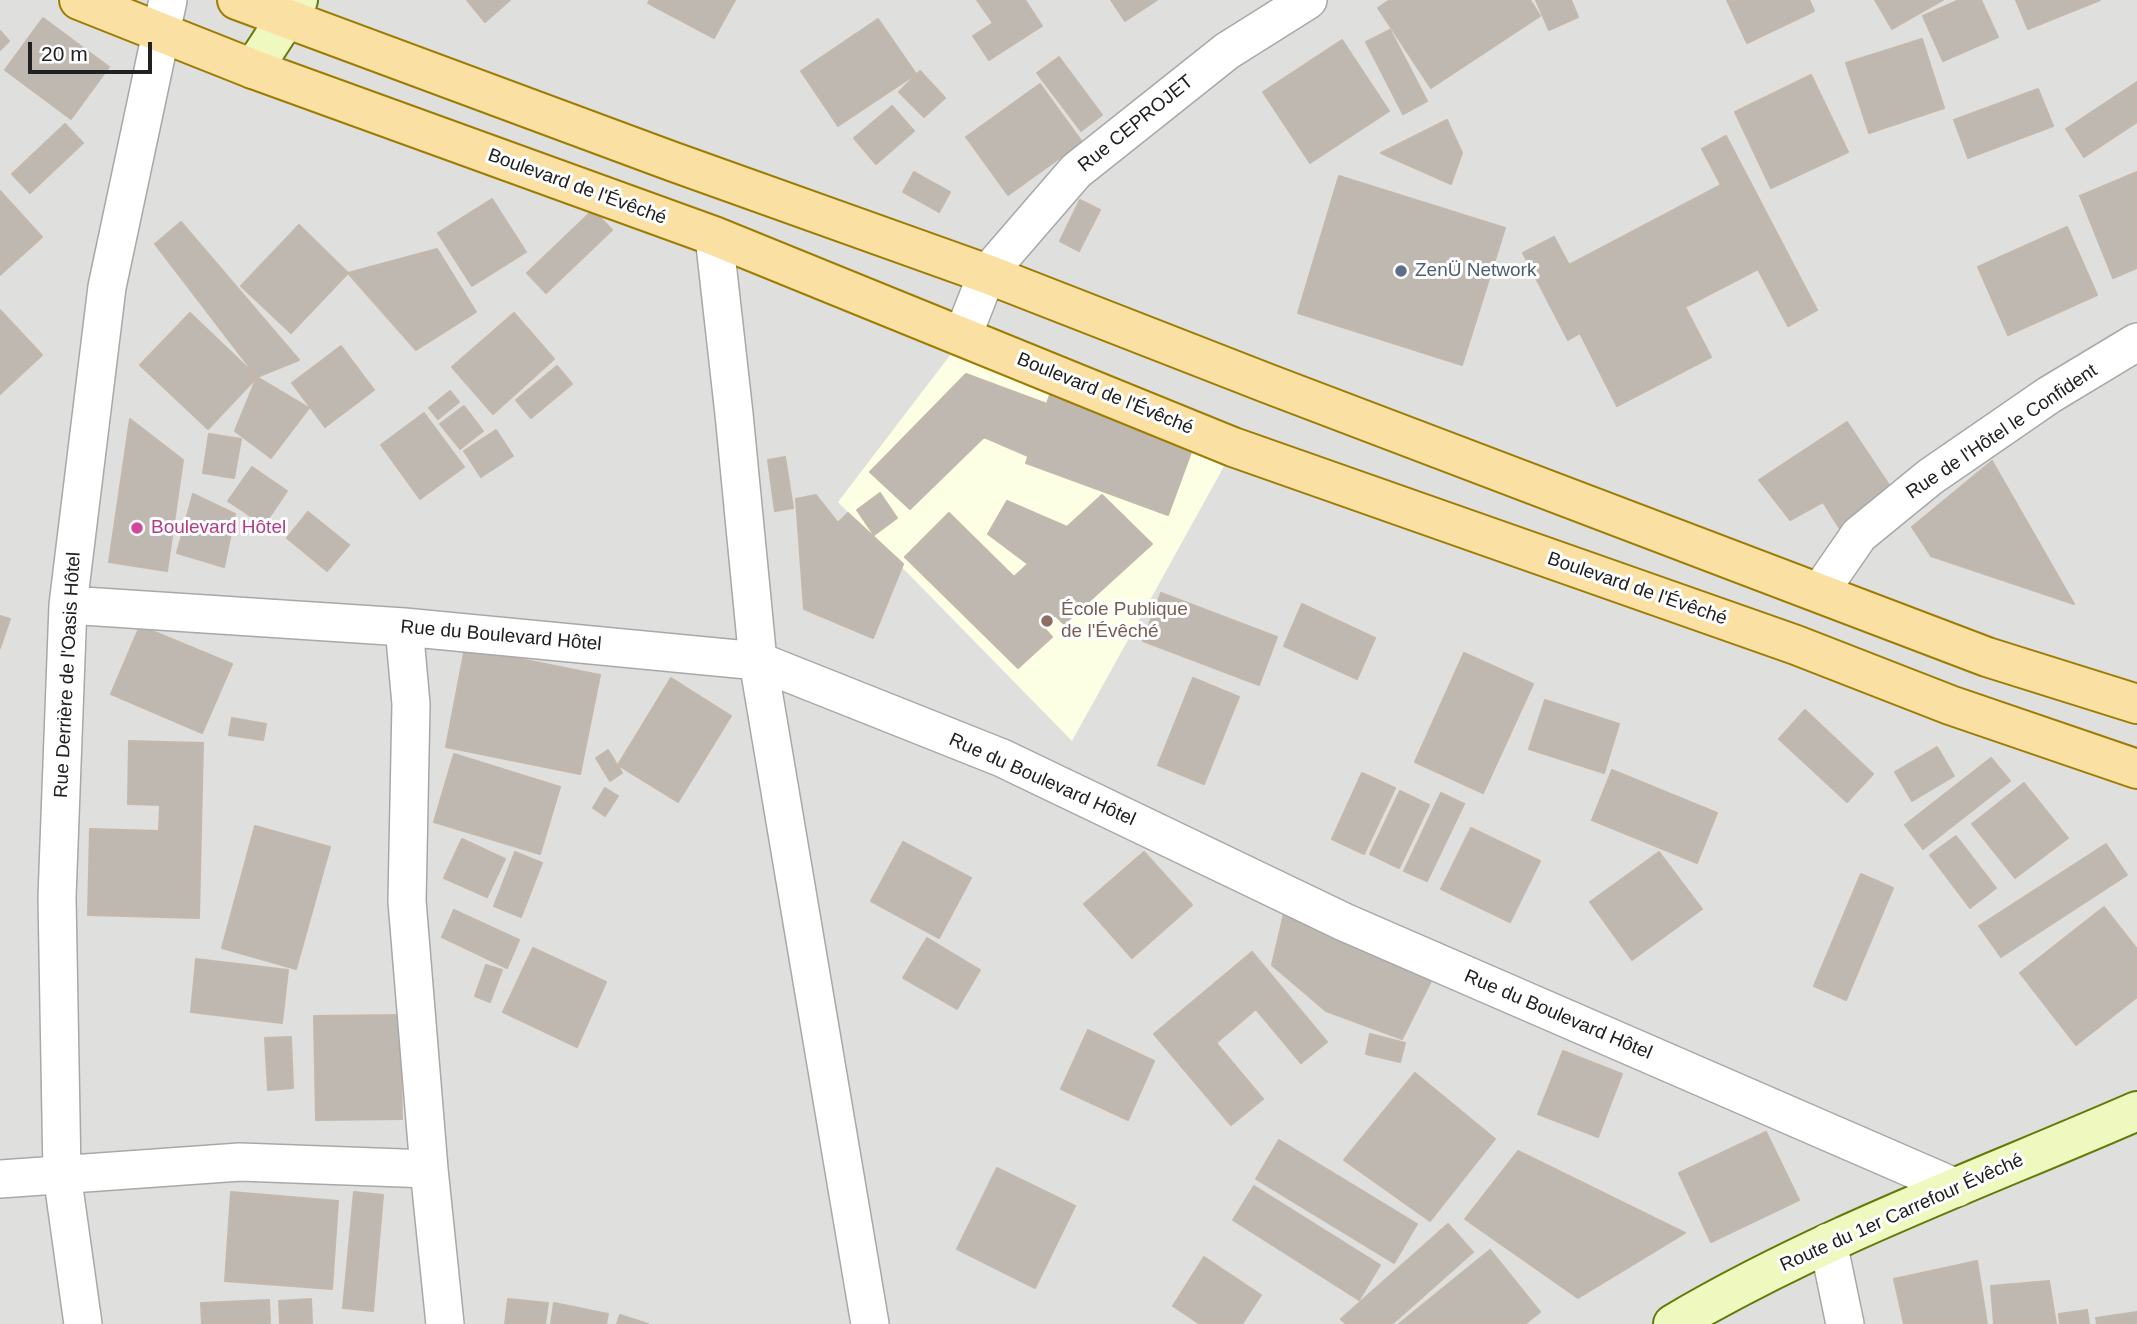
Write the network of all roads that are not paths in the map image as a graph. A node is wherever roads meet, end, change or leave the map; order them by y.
1 (79, 0) edge
2 (237, 0) edge
3 (1308, 0) edge
4 (292, 9) edge
5 (164, 16) edge
6 (253, 69) junction
7 (714, 236) junction
8 (987, 274) junction
9 (963, 335) junction
10 (2137, 342) edge
11 (1819, 593) junction
12 (68, 605) junction
13 (404, 627) junction
14 (758, 661) junction
15 (2137, 705) edge
16 (2137, 769) edge
17 (2137, 1111) edge
18 (429, 1169) junction
19 (62, 1174) junction
20 (0, 1179) edge
21 (1957, 1188) junction
22 (1828, 1242) junction
23 (83, 1324) edge
24 (445, 1324) edge
25 (870, 1324) edge
26 (1673, 1324) edge
27 (1845, 1324) edge

1 - 5 main road, Boulevard de l'Évêché
2 - 4 main road
3 - 8 street, Rue CEPROJET
4 - 6 street
4 - 8 main road
5 - 6 main road, Boulevard de l'Évêché
5 - 12 street, Rue Derrière de l'Oasis Hôtel
6 - 7 main road, Boulevard de l'Évêché
7 - 9 main road, Boulevard de l'Évêché
7 - 14 street
8 - 9 street, Rue CEPROJET
8 - 11 main road
9 - 16 main road, Boulevard de l'Évêché
10 - 11 street, Rue de l'Hôtel le Confident
11 - 15 main road
12 - 13 street, Rue du Boulevard Hôtel
12 - 19 street, Rue Derrière de l'Oasis Hôtel
13 - 14 street, Rue du Boulevard Hôtel
13 - 18 street
14 - 21 street, Rue du Boulevard Hôtel
14 - 25 street
17 - 21 street, Route du 1er Carrefour Évêché
18 - 19 street
18 - 24 street
19 - 20 street
19 - 23 street, Rue Derrière de l'Oasis Hôtel
21 - 22 street, Route du 1er Carrefour Évêché
22 - 26 street, Route du 1er Carrefour Évêché
22 - 27 street

